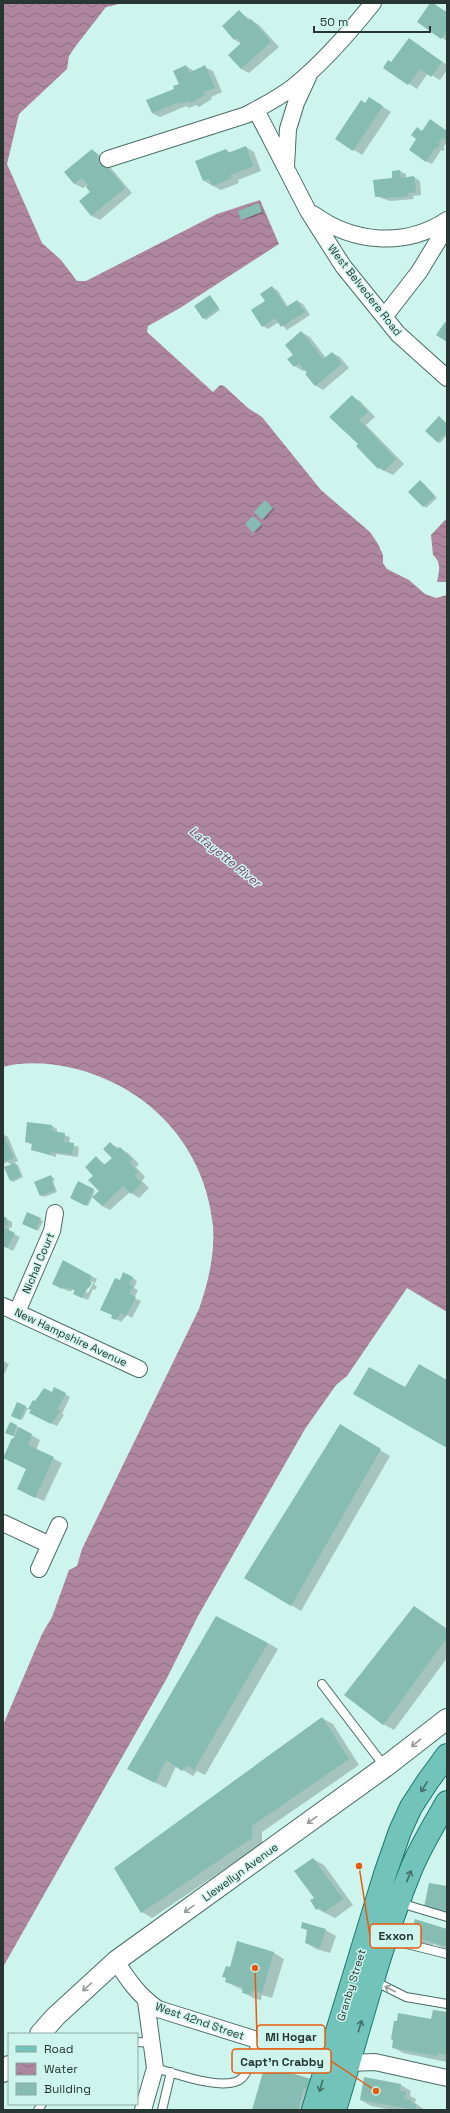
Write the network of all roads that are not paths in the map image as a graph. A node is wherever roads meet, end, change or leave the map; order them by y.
1 (373, 3) edge
2 (311, 72) junction
3 (256, 110) junction
4 (108, 159) dead end
5 (286, 166) junction
6 (308, 211) junction
7 (447, 220) edge
8 (447, 226) edge
9 (384, 317) junction
10 (447, 378) edge
11 (55, 1214) dead end
12 (10, 1309) edge
13 (139, 1369) dead end
14 (3, 1523) edge
15 (59, 1525) dead end
16 (50, 1545) junction
17 (39, 1569) dead end
18 (322, 1684) dead end
19 (447, 1718) edge
20 (447, 1755) edge
21 (385, 1767) junction
22 (447, 1802) edge
23 (388, 1900) junction
24 (447, 1917) edge
25 (377, 1936) junction
26 (447, 1954) edge
27 (116, 1961) junction
28 (374, 1981) junction
29 (146, 2001) junction
30 (447, 2004) edge
31 (42, 2033) edge
32 (256, 2040) junction
33 (145, 2042) edge
34 (328, 2061) junction
35 (349, 2063) junction
36 (155, 2068) junction
37 (171, 2072) junction
38 (447, 2078) edge
39 (143, 2110) edge
40 (162, 2110) edge
41 (313, 2110) edge
42 (335, 2110) edge

1 - 2 street, West Belvedere Road
2 - 3 street, West Belvedere Road
2 - 5 street, West Belvedere Road
3 - 4 street, West Belvedere Road
3 - 5 street, West Belvedere Road
5 - 6 street, West Belvedere Road
6 - 7 street, West Belvedere Road
6 - 9 street, West Belvedere Road
8 - 9 street
9 - 10 street, West Belvedere Road
11 - 12 street, Nichal Court
12 - 13 street, New Hampshire Avenue
14 - 16 street
15 - 16 street
16 - 17 street
18 - 21 lane
19 -> 21 street, Llewellyn Avenue
20 -> 23 main road, Granby Street
21 -> 27 street, Llewellyn Avenue
23 -> 22 main road, Granby Street
23 - 24 lane
23 - 25 main road, Granby Street
25 - 26 lane
25 - 28 main road, Granby Street
25 - 34 main road, Granby Street
27 - 29 street, West 42nd Street
27 -> 31 street, Llewellyn Avenue
30 -> 28 lane
35 -> 28 main road, Granby Street
29 - 32 street, West 42nd Street
29 - 33 street
32 - 34 street, West 42nd Street
32 - 37 lane
33 - 36 street
34 - 35 street, West 42nd Street
34 -> 41 main road, Granby Street
35 - 38 street, West 42nd Street
35 - 42 main road, Granby Street
36 - 37 lane
36 - 39 street
37 - 40 lane

